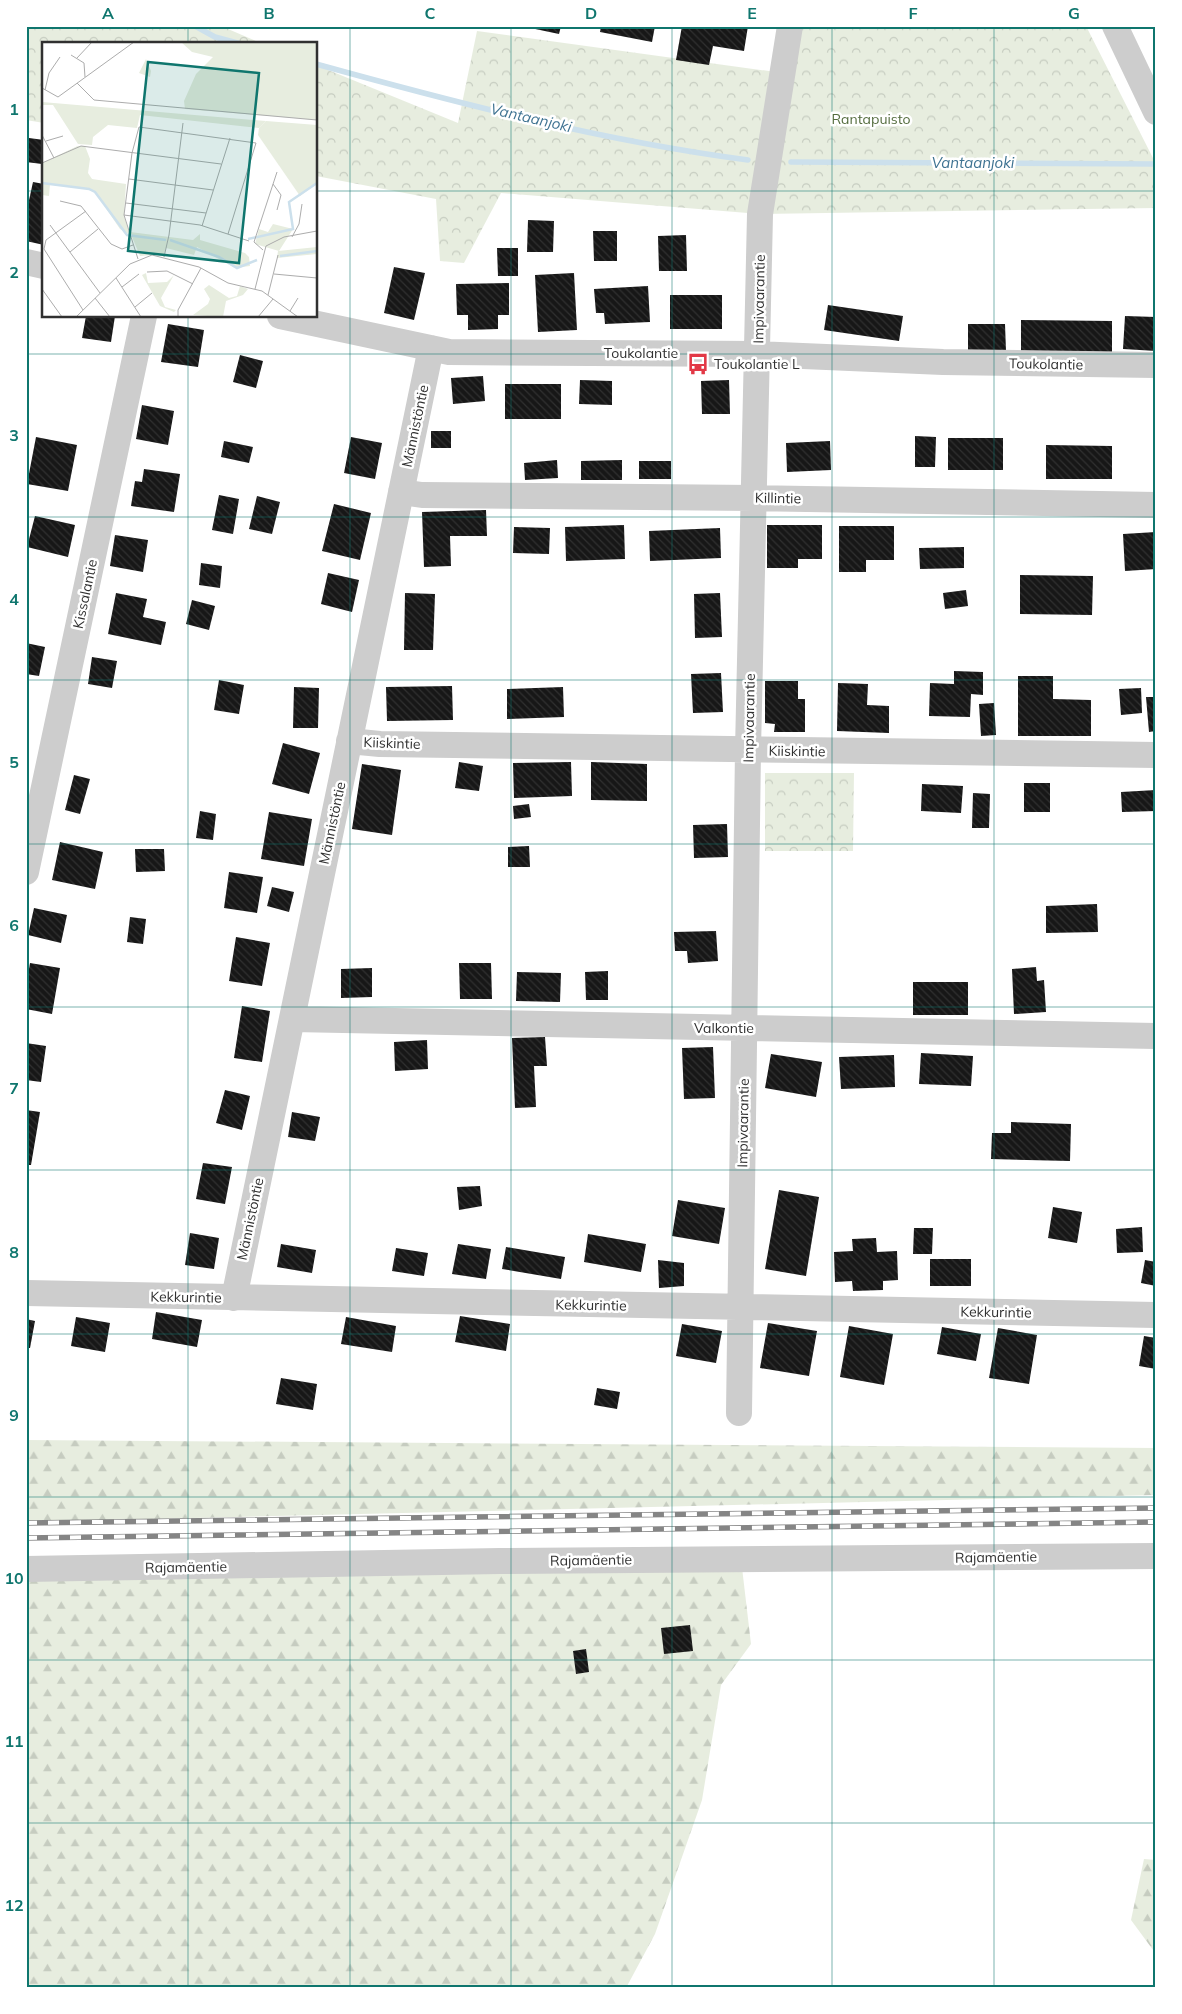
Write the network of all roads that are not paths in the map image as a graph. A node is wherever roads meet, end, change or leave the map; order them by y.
1 (790, 26) edge
2 (1114, 26) edge
3 (1146, 65) edge
4 (1156, 112) edge
5 (26, 262) edge
6 (42, 266) edge
7 (144, 318) edge
8 (289, 318) edge
9 (431, 348) junction
10 (758, 354) junction
11 (1156, 365) edge
12 (401, 492) junction
13 (754, 498) junction
14 (1156, 505) edge
15 (349, 741) junction
16 (748, 750) junction
17 (1156, 755) edge
18 (26, 872) edge
19 (292, 1019) junction
20 (744, 1028) junction
21 (1156, 1036) edge
22 (26, 1293) edge
23 (234, 1298) junction
24 (740, 1307) junction
25 (1156, 1315) edge
26 (739, 1413) dead end
27 (1156, 1556) edge
28 (26, 1569) edge

1 - 10 street, Impivaarantie
2 - 3 street
3 - 4 street
5 - 6 street
7 - 18 street, Kissalantie
8 - 9 street, Toukolantie
9 - 10 street, Toukolantie
9 - 12 street, Männistöntie
10 - 11 street, Toukolantie
10 - 13 street, Impivaarantie
12 - 13 street, Killintie
12 - 15 street, Männistöntie
13 - 14 street, Killintie
13 - 16 street, Impivaarantie
15 - 16 street, Kiiskintie
15 - 19 street, Männistöntie
16 - 17 street, Kiiskintie
16 - 20 street, Impivaarantie
19 - 20 street, Valkontie
19 - 23 street, Männistöntie
20 - 21 street, Valkontie
20 - 24 street, Impivaarantie
22 - 23 street, Kekkurintie
23 - 24 street, Kekkurintie
24 - 25 street, Kekkurintie
24 - 26 street, Impivaarantie
27 - 28 street, Rajamäentie

